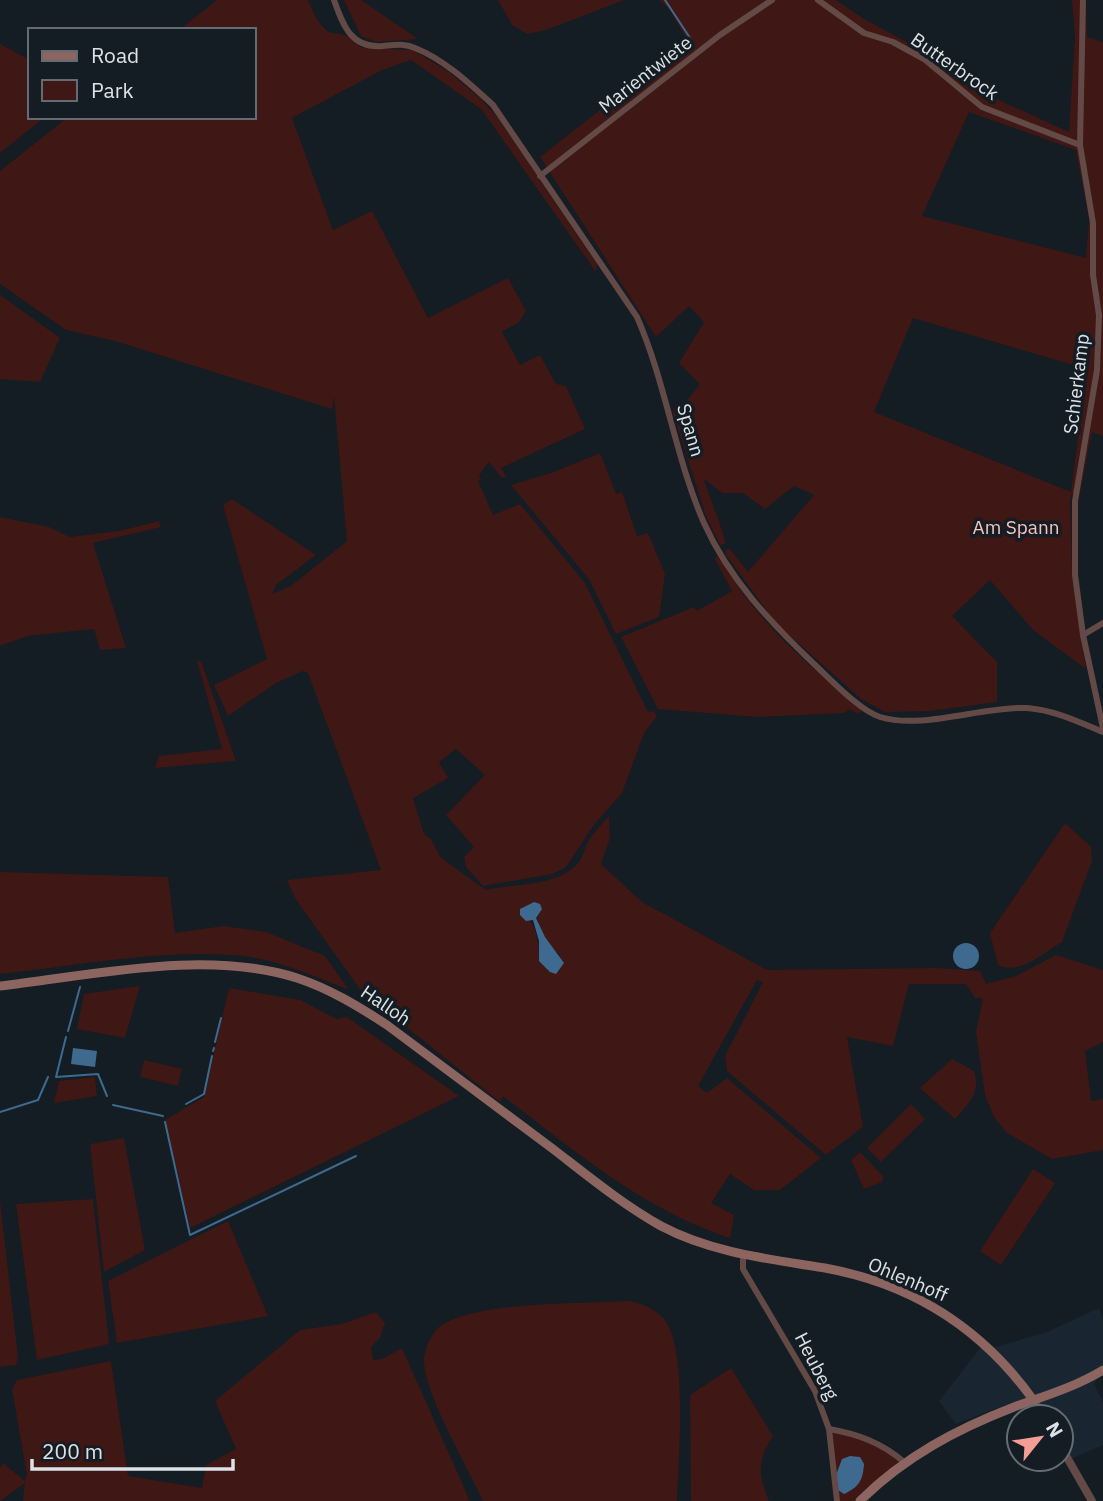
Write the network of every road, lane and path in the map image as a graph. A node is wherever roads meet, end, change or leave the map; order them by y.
1 (334, 0) edge
2 (772, 0) edge
3 (818, 0) edge
4 (1083, 0) edge
5 (1080, 145) junction
6 (540, 176) junction
7 (1103, 623) edge
8 (1083, 635) junction
9 (1103, 730) edge
10 (0, 986) edge
11 (695, 1241) joint
12 (743, 1255) junction
13 (1103, 1370) edge
14 (1034, 1401) junction
15 (830, 1429) junction
16 (904, 1462) junction
17 (1075, 1471) edge
18 (837, 1501) edge
19 (860, 1501) edge
20 (1092, 1501) edge

1 - 6 street, Spann
2 - 6 street, Marientwiete
3 - 5 street, Butterbrock
4 - 5 street, Schierkamp
5 - 8 street, Schierkamp
6 - 9 street, Spann
7 - 8 street
8 - 9 street, Schierkamp
10 - 11 main road, Halloh
11 - 12 main road, Ohlenhoff
12 - 14 main road, Ohlenhoff
12 - 15 street, Heuberg
13 - 14 main road
14 - 16 main road
15 - 16 street
15 - 18 street, Heuberg
16 - 19 main road
17 - 20 street

